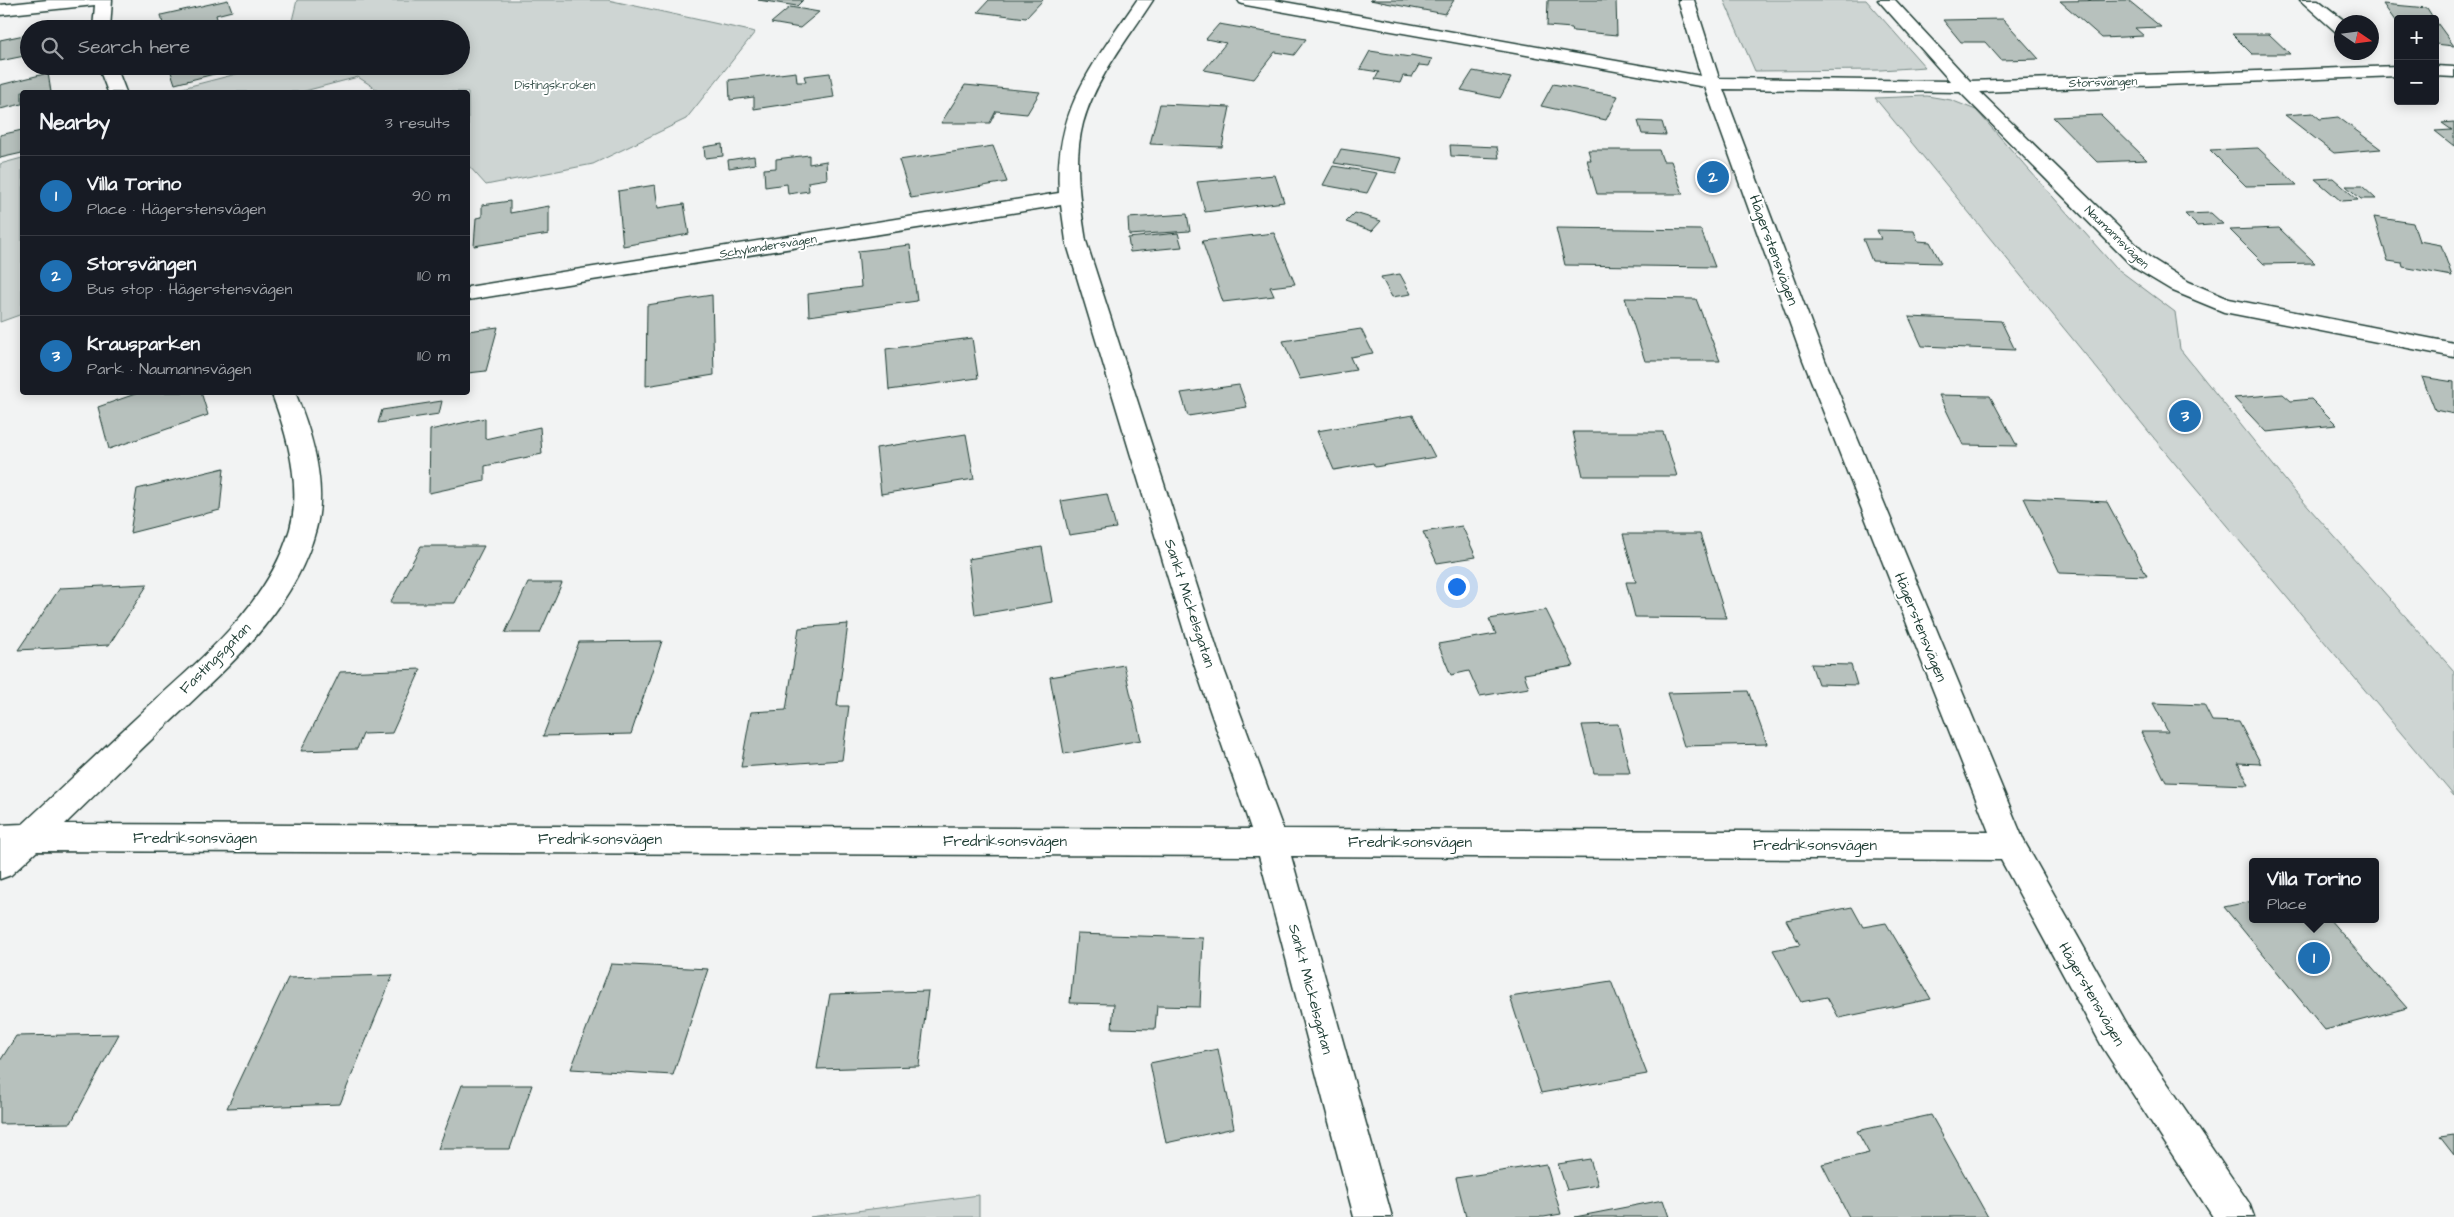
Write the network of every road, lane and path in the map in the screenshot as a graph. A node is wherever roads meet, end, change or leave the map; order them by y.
1 (95, 0) edge
2 (104, 0) edge
3 (1145, 0) edge
4 (1246, 0) edge
5 (1686, 0) edge
6 (1886, 0) edge
7 (2308, 0) edge
8 (0, 10) edge
9 (102, 20) edge
10 (2334, 21) edge
11 (2379, 59) edge
12 (2394, 70) edge
13 (2394, 71) edge
14 (2439, 71) edge
15 (2454, 72) edge
16 (110, 75) edge
17 (1712, 83) junction
18 (1965, 87) junction
19 (116, 90) edge
20 (1068, 198) junction
21 (470, 294) edge
22 (2454, 350) edge
23 (284, 395) edge
24 (30, 837) junction
25 (0, 839) edge
26 (1271, 841) junction
27 (2010, 846) junction
28 (0, 865) edge
29 (1373, 1217) edge
30 (2235, 1217) edge

1 - 8 street
2 - 9 street
3 - 20 street, Sankt Mickelsgatan
4 - 17 street, Storsvängen
5 - 17 street, Hägerstensvägen
6 - 18 street
7 - 10 street
11 - 12 street
13 - 18 street, Storsvängen
14 - 15 street
16 - 19 street
17 - 18 street, Storsvängen
17 - 27 street, Hägerstensvägen
18 - 22 street, Naumannsvägen
20 - 21 street, Schylandersvägen
20 - 26 street, Sankt Mickelsgatan
23 - 24 street, Fastingsgatan
24 - 25 street, Fredriksonsvägen
24 - 26 street, Fredriksonsvägen
24 - 28 street, Fastingsgatan
26 - 27 street, Fredriksonsvägen
26 - 29 street, Sankt Mickelsgatan
27 - 30 street, Hägerstensvägen

